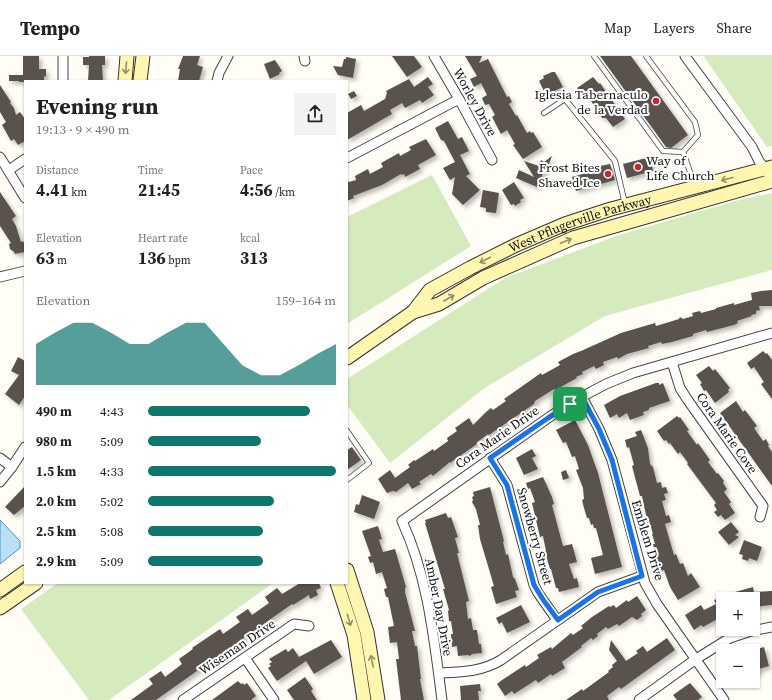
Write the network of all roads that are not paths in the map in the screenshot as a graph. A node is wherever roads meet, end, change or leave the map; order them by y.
1 (63, 56) edge
2 (127, 56) edge
3 (143, 56) edge
4 (228, 56) edge
5 (434, 56) edge
6 (594, 56) edge
7 (646, 56) edge
8 (685, 56) edge
9 (63, 80) edge
10 (125, 80) edge
11 (140, 80) edge
12 (217, 80) edge
13 (459, 99) junction
14 (544, 113) dead end
15 (683, 152) junction
16 (0, 157) edge
17 (348, 157) edge
18 (24, 160) edge
19 (492, 160) dead end
20 (8, 170) junction
21 (770, 174) edge
22 (695, 187) junction
23 (24, 196) edge
24 (626, 206) junction
25 (24, 271) edge
26 (0, 278) edge
27 (413, 312) junction
28 (772, 333) edge
29 (348, 357) edge
30 (672, 362) junction
31 (582, 397) junction
32 (348, 432) edge
33 (24, 449) edge
34 (0, 458) edge
35 (490, 458) junction
36 (12, 467) junction
37 (348, 479) edge
38 (0, 482) edge
39 (760, 517) dead end
40 (402, 521) joint
41 (348, 573) edge
42 (22, 575) edge
43 (642, 576) junction
44 (337, 584) edge
45 (32, 586) edge
46 (0, 590) edge
47 (0, 608) edge
48 (558, 620) junction
49 (309, 626) dead end
50 (772, 627) edge
51 (245, 658) junction
52 (696, 659) junction
53 (439, 673) junction
54 (183, 700) edge
55 (274, 700) edge
56 (364, 700) edge
57 (378, 700) edge
58 (442, 700) edge
59 (639, 700) edge
60 (724, 700) edge

1 - 9 street
2 -> 10 main road
3 - 11 main road
4 - 12 street
5 - 13 street, Worley Drive
6 - 15 lane
7 - 15 lane
8 - 21 street
13 - 17 street
13 - 19 street, Worley Drive
14 - 24 lane
15 - 22 lane
16 - 20 street
18 - 20 street
20 - 23 street
21 -> 22 main road, West Pflugerville Parkway
27 -> 21 main road, West Pflugerville Parkway
22 - 24 main road, West Pflugerville Parkway
24 -> 27 main road, West Pflugerville Parkway
25 - 26 street
27 - 29 main road, West Pflugerville Parkway
28 - 30 street, Cora Marie Drive
30 - 31 street, Cora Marie Drive
30 - 39 street, Cora Marie Cove
31 - 35 street, Cora Marie Drive
31 - 43 street, Emblem Drive
32 - 37 lane
33 - 36 street
34 - 36 street
35 - 40 street, Cora Marie Drive
35 - 48 street, Snowberry Street
36 - 38 street
40 - 53 street, Amber Day Drive
57 -> 41 main road
42 - 46 main road
43 - 48 street
43 - 52 street, Emblem Drive
44 -> 56 main road
45 - 47 main road
48 - 53 street
49 - 51 street, Wiseman Drive
50 - 52 street
51 - 54 street, Wiseman Drive
51 - 55 street
52 - 59 street
52 - 60 street, Emblem Drive
53 - 58 street, Amber Day Drive

